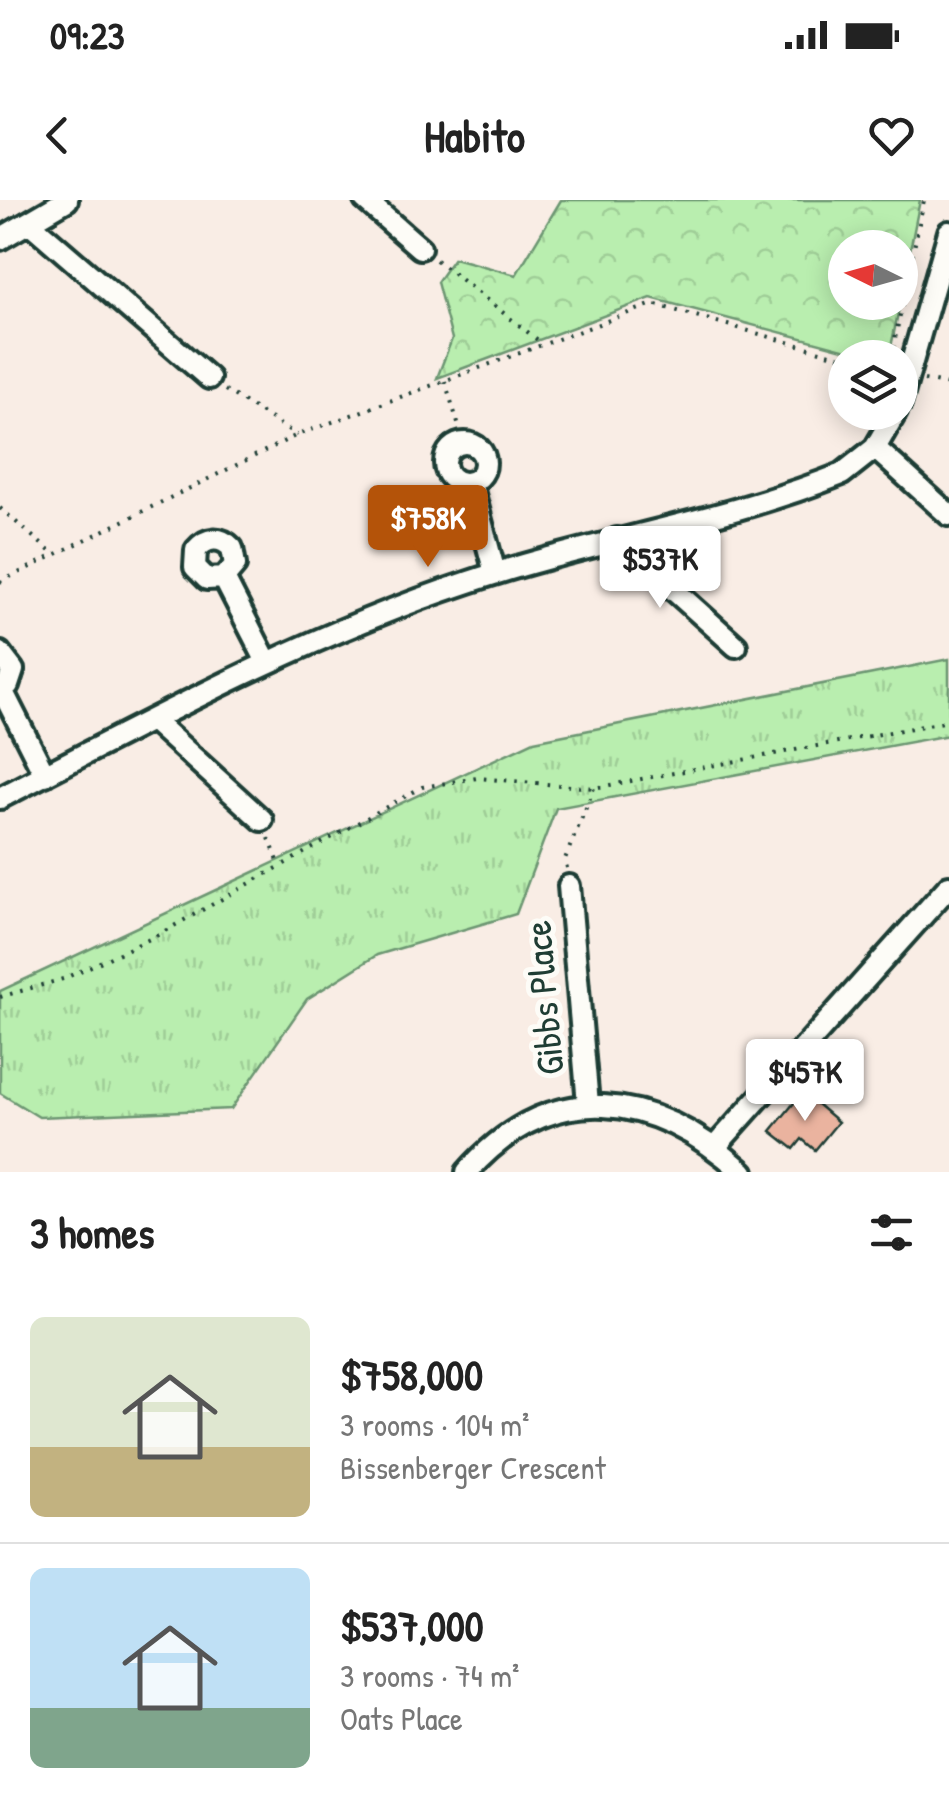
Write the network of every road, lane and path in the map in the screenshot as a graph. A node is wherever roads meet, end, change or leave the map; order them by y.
1 (67, 200) edge
2 (365, 200) edge
3 (924, 200) edge
4 (30, 223) junction
5 (949, 232) edge
6 (0, 239) edge
7 (420, 248) joint
8 (895, 340) edge
9 (918, 341) edge
10 (544, 344) junction
11 (828, 353) edge
12 (209, 378) joint
13 (445, 381) junction
14 (886, 430) edge
15 (297, 436) junction
16 (464, 442) junction
17 (875, 448) junction
18 (470, 483) junction
19 (0, 508) edge
20 (949, 514) edge
21 (617, 539) junction
22 (53, 554) junction
23 (495, 573) junction
24 (224, 578) dead end
25 (0, 582) edge
26 (736, 646) dead end
27 (0, 654) edge
28 (267, 662) junction
29 (1, 690) edge
30 (152, 720) junction
31 (949, 721) edge
32 (45, 775) junction
33 (594, 788) junction
34 (0, 798) edge
35 (262, 820) joint
36 (280, 866) junction
37 (569, 886) joint
38 (949, 886) edge
39 (0, 996) edge
40 (588, 1104) junction
41 (715, 1147) junction
42 (467, 1172) edge
43 (743, 1172) edge

1 - 4 street
2 - 7 street
3 - 8 path
4 - 6 street
4 - 12 street
5 - 9 street
7 - 10 path
10 - 11 path
10 - 13 path
12 - 15 path
13 - 15 path
13 - 16 path
14 - 17 street
15 - 22 path
16 - 18 street
16 - 18 street
17 - 20 street
17 - 21 street
18 - 23 street
19 - 22 path
21 - 23 street
21 - 26 street
22 - 25 path
23 - 28 street
24 - 28 street
27 - 29 street
28 - 30 street
29 - 32 street
30 - 32 street
30 - 35 street
31 - 33 path
32 - 34 street
33 - 36 path
33 - 37 path
35 - 36 path
36 - 39 path
37 - 40 street, Gibbs Place
38 - 41 street
40 - 41 street
40 - 42 street
41 - 43 street

